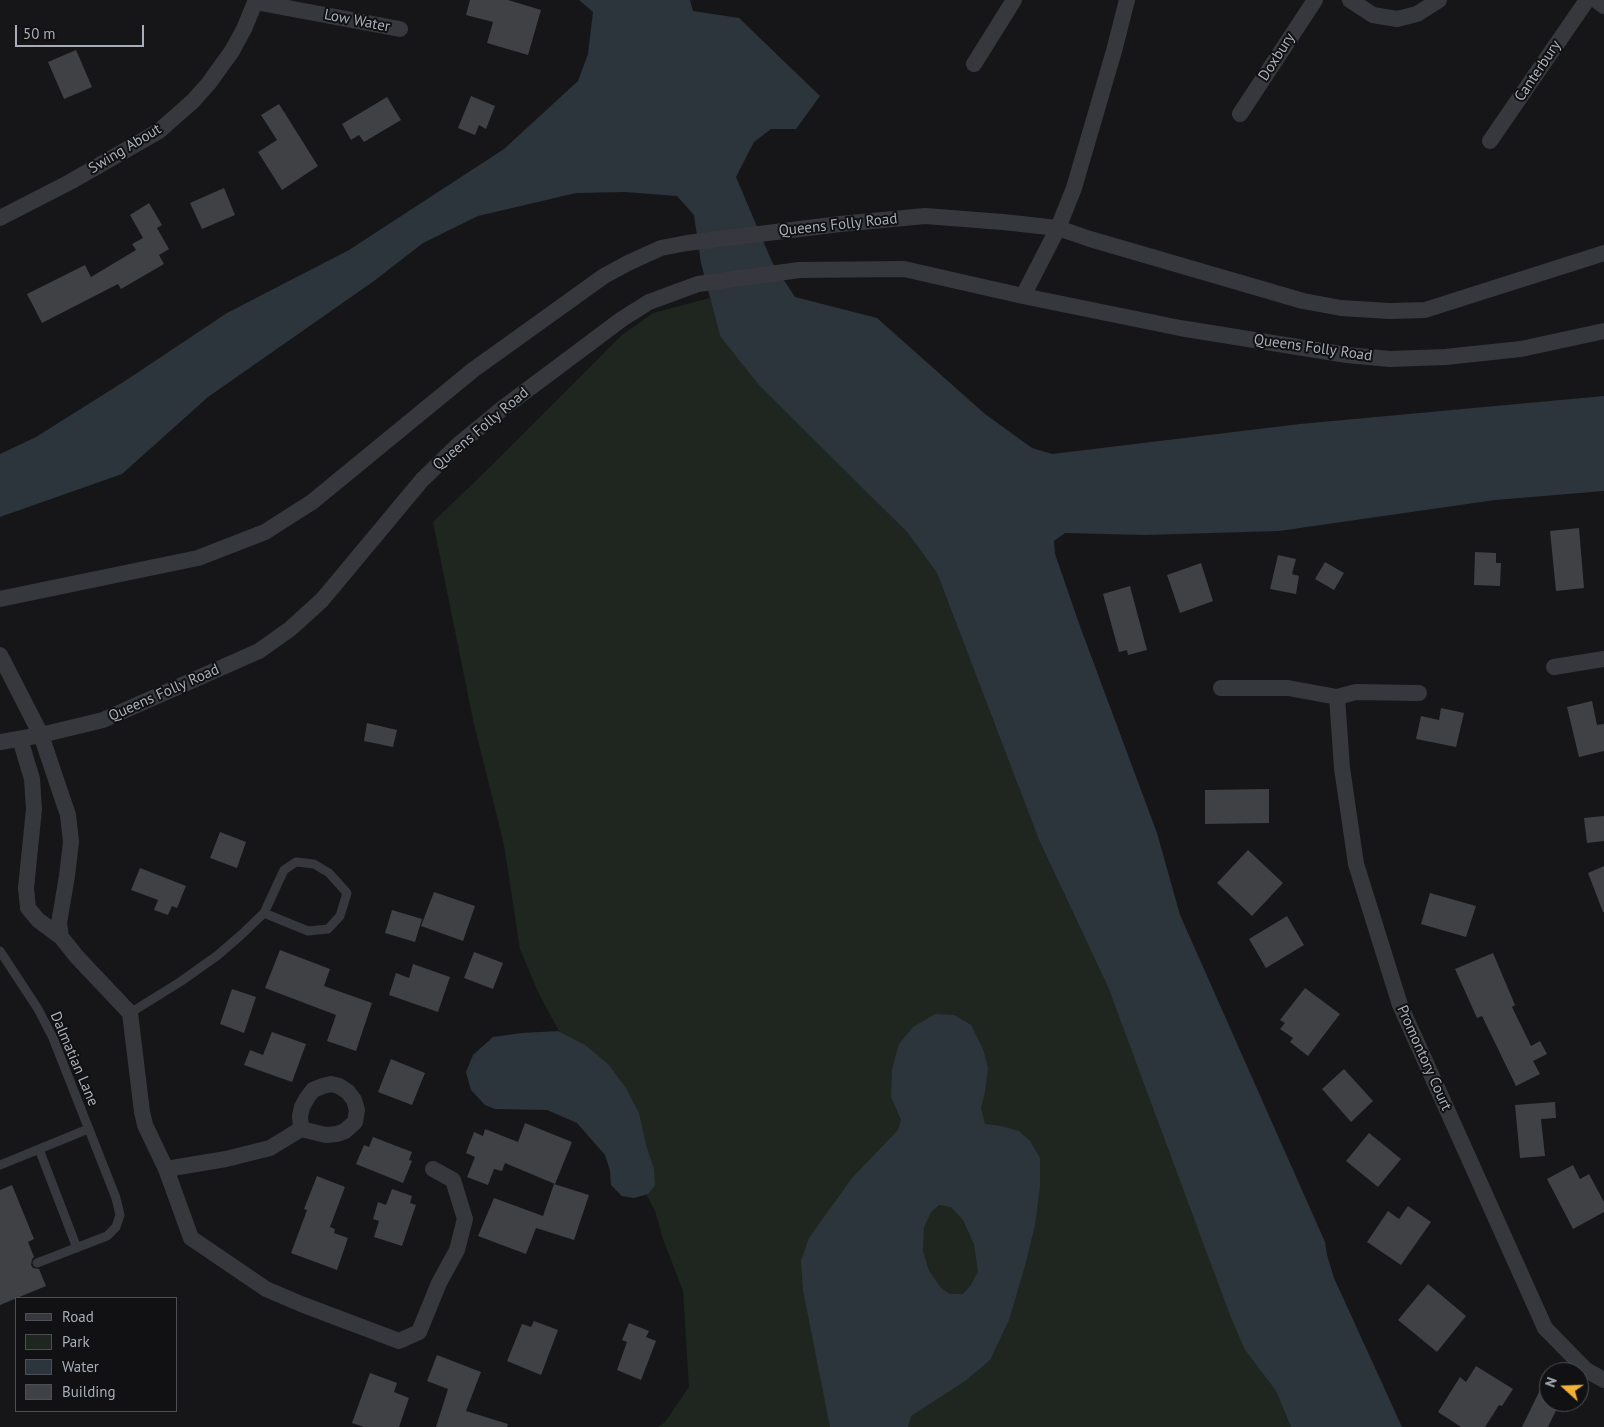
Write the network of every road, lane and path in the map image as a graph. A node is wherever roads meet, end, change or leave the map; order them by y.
1 (1014, 0) edge
2 (1127, 0) edge
3 (1315, 0) edge
4 (1350, 0) edge
5 (1439, 0) edge
6 (1587, 0) edge
7 (1596, 0) edge
8 (256, 1) edge
9 (1604, 6) edge
10 (400, 29) dead end
11 (974, 64) dead end
12 (1240, 114) dead end
13 (1490, 141) dead end
14 (0, 218) edge
15 (1058, 228) junction
16 (1604, 253) edge
17 (1023, 296) junction
18 (1604, 331) edge
19 (0, 599) edge
20 (0, 656) edge
21 (1604, 659) edge
22 (1554, 667) dead end
23 (1221, 688) dead end
24 (1419, 693) dead end
25 (1337, 697) junction
26 (41, 735) junction
27 (20, 739) junction
28 (0, 742) edge
29 (264, 913) junction
30 (61, 937) junction
31 (0, 951) edge
32 (130, 1013) junction
33 (88, 1129) junction
34 (301, 1129) dead end
35 (39, 1149) junction
36 (0, 1166) edge
37 (166, 1169) junction
38 (433, 1169) dead end
39 (77, 1248) junction
40 (37, 1263) dead end
41 (1604, 1380) edge

1 - 11 street
2 - 15 street
3 - 12 street, Doxbury
4 - 5 street
6 - 13 street, Canterbury
7 - 9 street
8 - 10 street, Low Water
8 - 14 street, Swing About
15 - 16 street, Queens Folly Road
15 - 17 street
15 - 19 street, Queens Folly Road
17 - 18 street, Queens Folly Road
17 - 26 street, Queens Folly Road
20 - 26 street
21 - 22 street
23 - 25 street
24 - 25 street
25 - 41 street, Promontory Court
26 - 27 street, Queens Folly Road
26 - 30 street
27 - 28 street, Queens Folly Road
27 - 30 street
29 - 29 lane
29 - 32 lane
30 - 32 street
31 - 33 lane, Dalmatian Lane
32 - 37 street
33 - 35 lane
33 - 39 lane, Dalmatian Lane
34 - 37 street
35 - 36 lane
35 - 39 lane
37 - 38 street
39 - 40 lane

